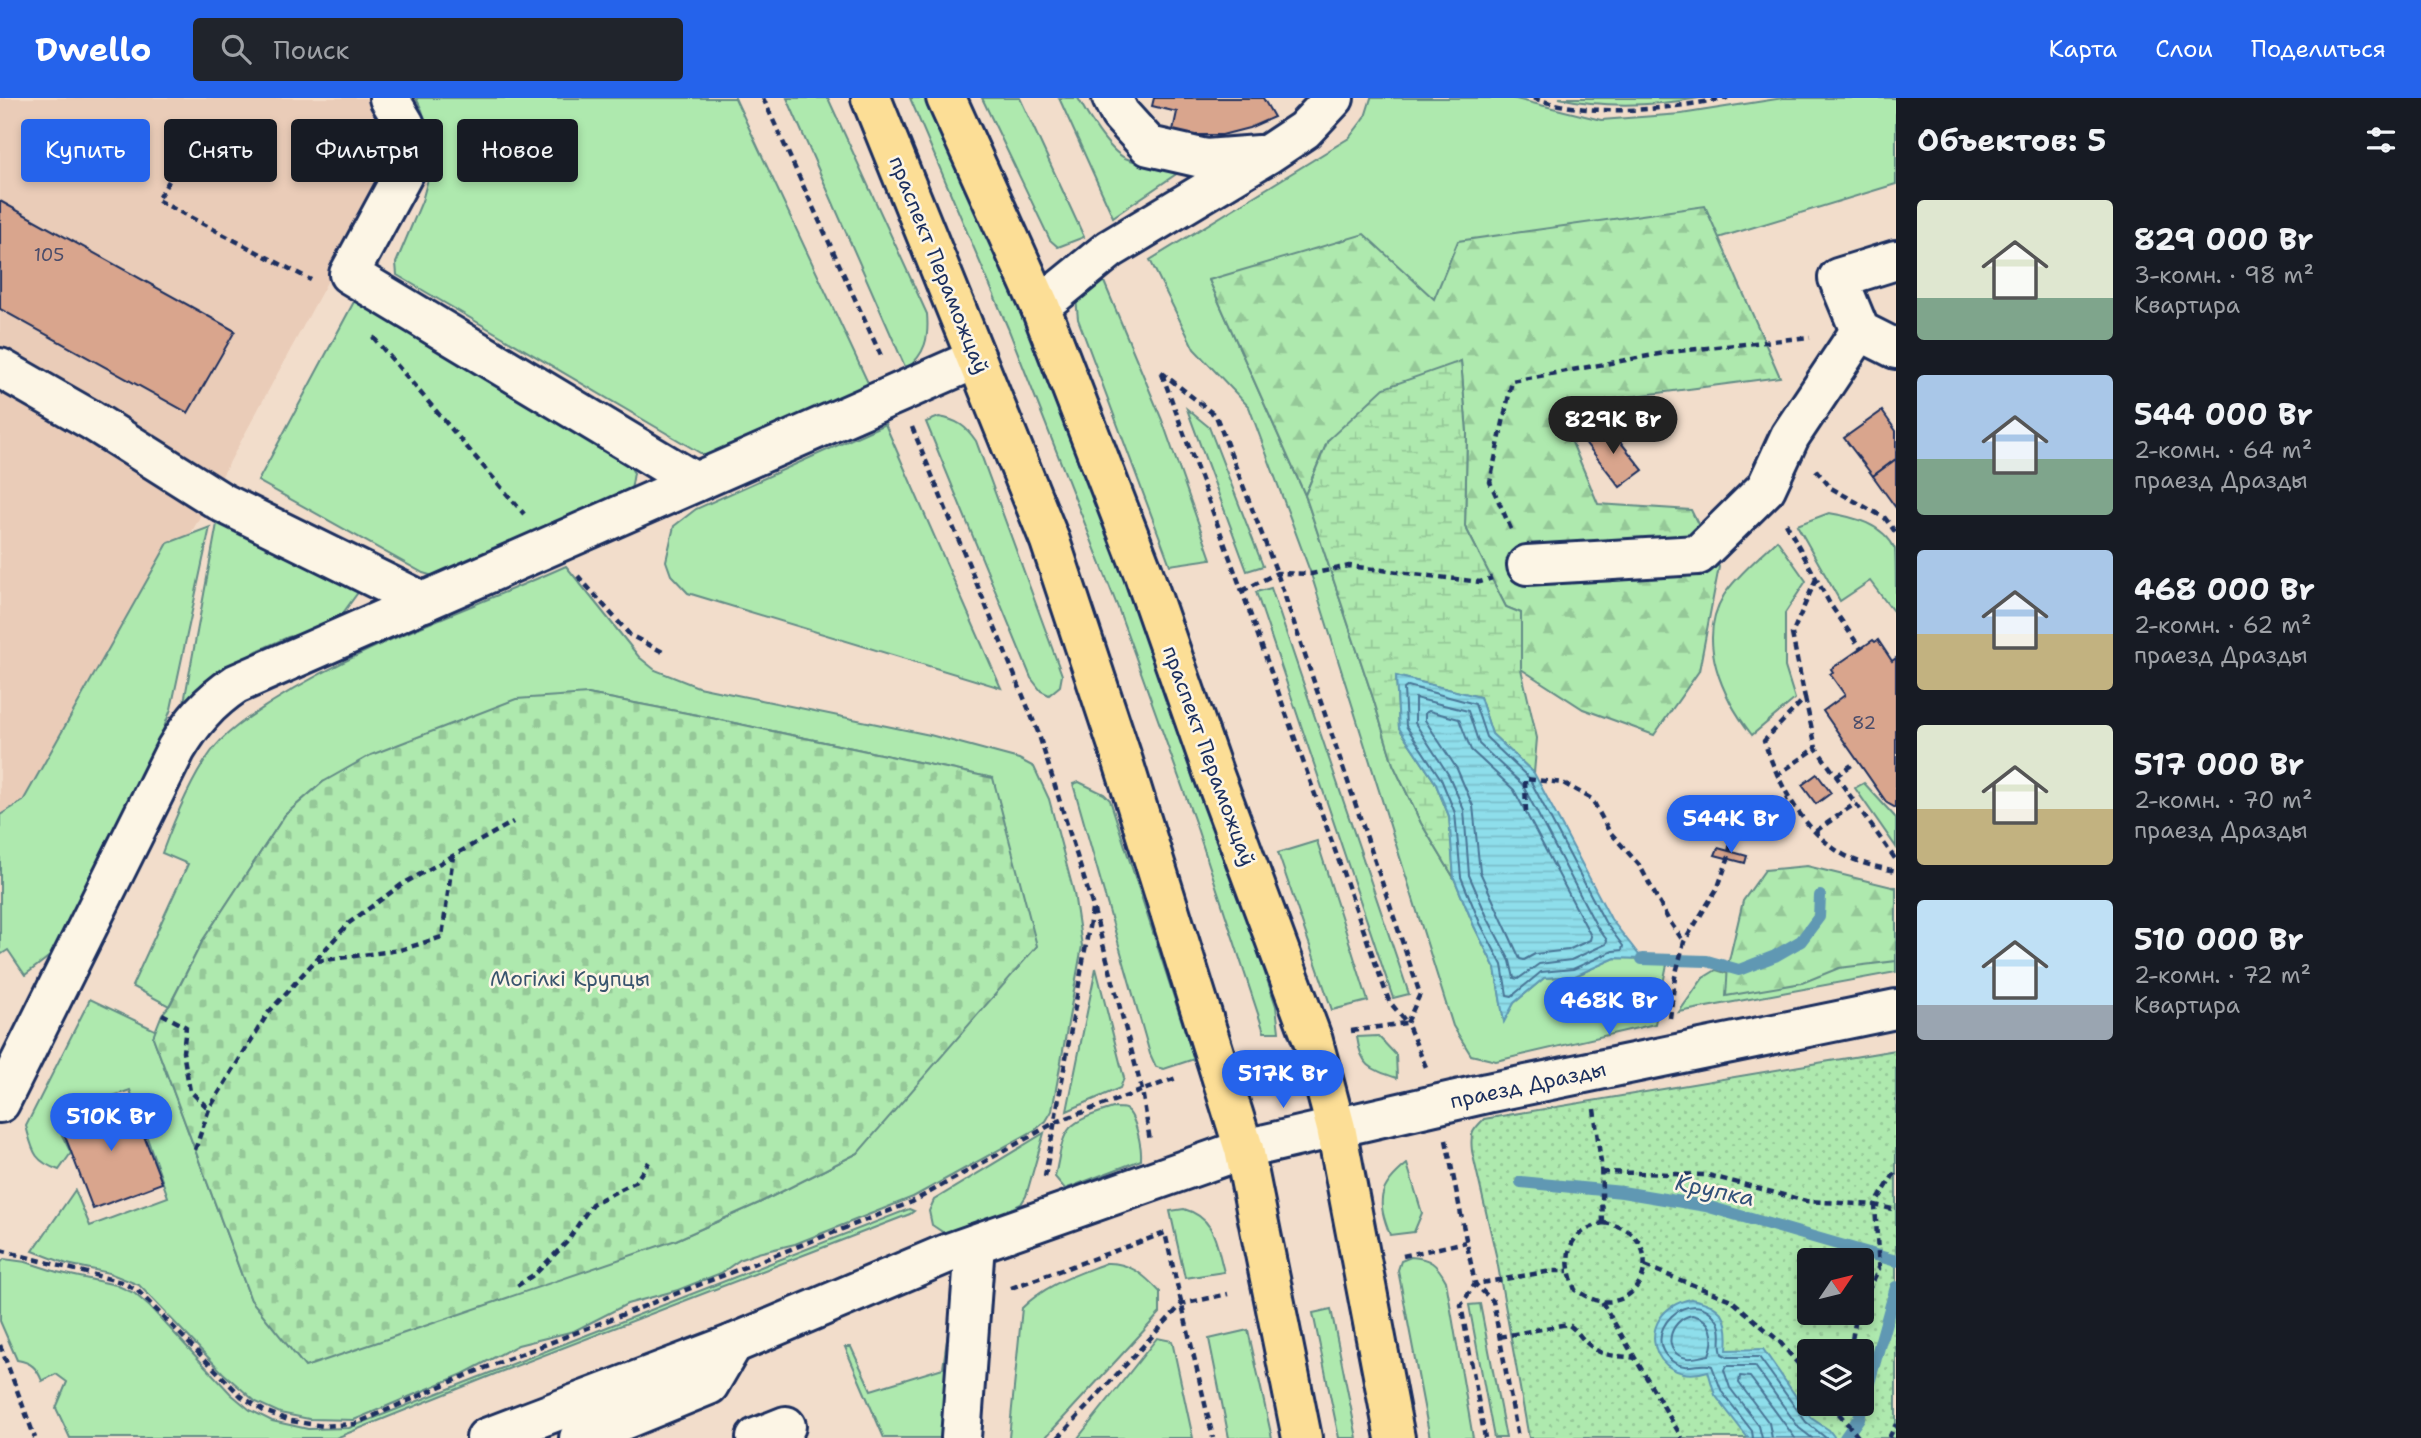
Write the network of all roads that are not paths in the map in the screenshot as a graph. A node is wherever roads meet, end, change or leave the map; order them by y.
1 (389, 98) edge
2 (871, 98) edge
3 (946, 98) edge
4 (1112, 98) edge
5 (1334, 98) edge
6 (1359, 98) edge
7 (1268, 154) junction
8 (1896, 260) edge
9 (1040, 306) junction
10 (1860, 331) junction
11 (1896, 349) edge
12 (976, 359) junction
13 (0, 368) edge
14 (695, 482) junction
15 (1516, 569) road end
16 (424, 602) junction
17 (1896, 1009) edge
18 (0, 1103) edge
19 (1336, 1128) junction
20 (1244, 1149) junction
21 (975, 1244) junction
22 (733, 1344) junction
23 (486, 1438) edge
24 (579, 1438) edge
25 (961, 1438) edge
26 (1302, 1438) edge
27 (1395, 1438) edge

1 - 14 street
2 - 12 main road, праспект Пераможцаў
3 - 9 main road, праспект Пераможцаў
4 - 7 street
5 - 7 street
6 - 7 street
7 - 9 street
8 - 10 street
9 - 19 main road, праспект Пераможцаў
10 - 11 street
10 - 15 street
12 - 14 street
12 - 20 main road, праспект Пераможцаў
13 - 16 street
14 - 16 street
16 - 18 street
17 - 19 street, праезд Дразды
19 - 20 street, праезд Дразды
19 - 27 main road, праспект Пераможцаў
20 - 21 street, праезд Дразды
20 - 26 main road, праспект Пераможцаў
21 - 22 street, праезд Дразды
21 - 25 street
22 - 23 street, праезд Дразды
22 - 24 street

